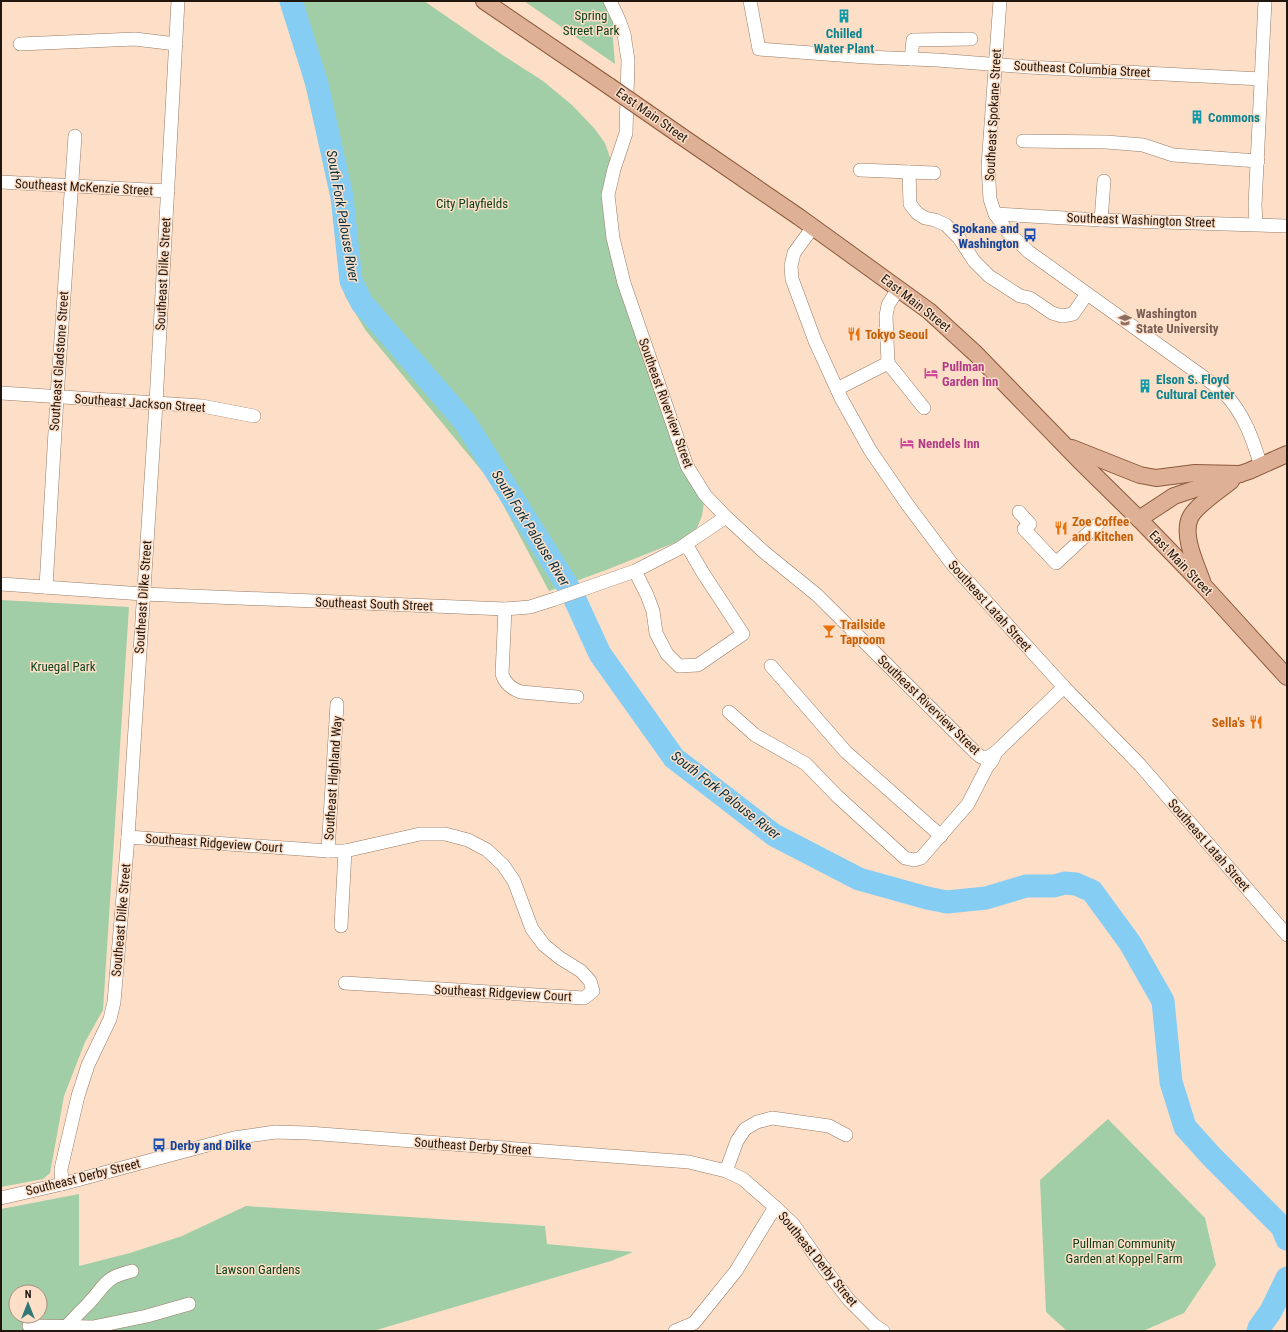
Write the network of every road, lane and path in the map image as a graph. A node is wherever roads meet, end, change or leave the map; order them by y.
1 (178, 1) edge
2 (484, 1) edge
3 (610, 1) edge
4 (750, 1) edge
5 (1000, 1) edge
6 (1265, 1) edge
7 (971, 39) dead end
8 (20, 44) dead end
9 (176, 44) junction
10 (911, 59) junction
11 (995, 64) junction
12 (1261, 79) junction
13 (75, 136) dead end
14 (1023, 140) dead end
15 (1258, 161) junction
16 (860, 170) dead end
17 (909, 172) junction
18 (934, 174) dead end
19 (1104, 181) dead end
20 (1, 182) edge
21 (72, 186) junction
22 (168, 191) junction
23 (995, 214) junction
24 (1101, 220) junction
25 (1256, 224) junction
26 (1287, 226) edge
27 (813, 227) junction
28 (898, 289) junction
29 (1088, 294) junction
30 (888, 363) junction
31 (837, 389) junction
32 (1, 393) edge
33 (57, 397) junction
34 (156, 403) junction
35 (924, 408) dead end
36 (254, 416) dead end
37 (1065, 446) junction
38 (1287, 454) edge
39 (1262, 466) junction
40 (1240, 474) junction
41 (1019, 512) dead end
42 (726, 517) junction
43 (1139, 519) junction
44 (1097, 525) dead end
45 (686, 544) junction
46 (635, 571) junction
47 (1, 584) edge
48 (1204, 586) junction
49 (46, 587) junction
50 (143, 594) junction
51 (504, 609) junction
52 (771, 666) dead end
53 (1287, 677) edge
54 (1064, 687) junction
55 (577, 698) dead end
56 (337, 704) dead end
57 (729, 712) dead end
58 (996, 752) junction
59 (940, 836) junction
60 (128, 837) junction
61 (346, 851) junction
62 (328, 852) junction
63 (340, 926) dead end
64 (1287, 935) edge
65 (345, 983) dead end
66 (846, 1136) dead end
67 (726, 1171) junction
68 (62, 1184) junction
69 (1, 1198) edge
70 (775, 1207) junction
71 (132, 1271) dead end
72 (189, 1304) dead end
73 (29, 1326) dead end
74 (66, 1327) junction
75 (696, 1327) edge
76 (675, 1331) edge
77 (883, 1331) edge

1 - 9 street, Southeast Dilke Street
2 - 27 main road, East Main Street, bridge
3 - 42 street, Southeast Riverview Street
4 - 10 street, Southeast Columbia Street
5 - 11 street, Southeast Spokane Street
6 - 12 street
7 - 10 street
8 - 9 street
9 - 22 street, Southeast Dilke Street
10 - 11 street, Southeast Columbia Street
11 - 12 street, Southeast Columbia Street
11 - 23 street, Southeast Spokane Street
12 - 15 street
13 - 21 street, Southeast Gladstone Street
14 - 15 street
15 - 25 street
16 - 17 street
17 - 18 street
17 - 29 street
19 - 24 street
20 - 21 street, Southeast McKenzie Street
21 - 22 street, Southeast McKenzie Street
21 - 33 street, Southeast Gladstone Street
22 - 34 street, Southeast Dilke Street
23 - 24 street, Southeast Washington Street
23 - 29 street, Southeast Spokane Street
24 - 25 street, Southeast Washington Street
25 - 26 street, Southeast Washington Street
27 - 28 main road, East Main Street
27 - 31 street, Southeast Latah Street
28 - 30 street
28 - 37 main road, East Main Street
29 - 39 street, Southeast Spokane Street
30 - 31 street
30 - 35 street
31 - 54 street, Southeast Latah Street
32 - 33 street, Southeast Jackson Street
33 - 34 street, Southeast Jackson Street
33 - 49 street, Southeast Gladstone Street
34 - 36 street, Southeast Jackson Street
34 - 50 street, Southeast Dilke Street
37 - 40 main road
37 - 43 main road, East Main Street
38 - 39 main road
39 - 40 main road
40 - 43 main road
40 - 48 main road
41 - 44 street
42 - 45 street, Southeast South Street
42 - 58 street, Southeast Riverview Street
43 - 48 main road, East Main Street
45 - 46 street, Southeast South Street
45 - 46 street
46 - 51 street, Southeast South Street
47 - 49 street, Southeast South Street
48 - 53 main road, East Main Street
49 - 50 street, Southeast South Street
50 - 51 street, Southeast South Street
50 - 60 street, Southeast Dilke Street
51 - 55 street
52 - 59 street
54 - 58 street
54 - 64 street, Southeast Latah Street
56 - 62 street, Southeast Highland Way
57 - 59 street
58 - 59 street
60 - 62 street, Southeast Ridgeview Court
60 - 68 street, Southeast Dilke Street
61 - 62 street, Southeast Ridgeview Court
61 - 63 street
61 - 65 street, Southeast Ridgeview Court
66 - 67 street
67 - 68 street, Southeast Derby Street
67 - 70 street, Southeast Derby Street
68 - 69 street, Southeast Derby Street
70 - 75 street
70 - 77 street, Southeast Derby Street
71 - 74 street
72 - 74 street
73 - 74 street
75 - 76 street

